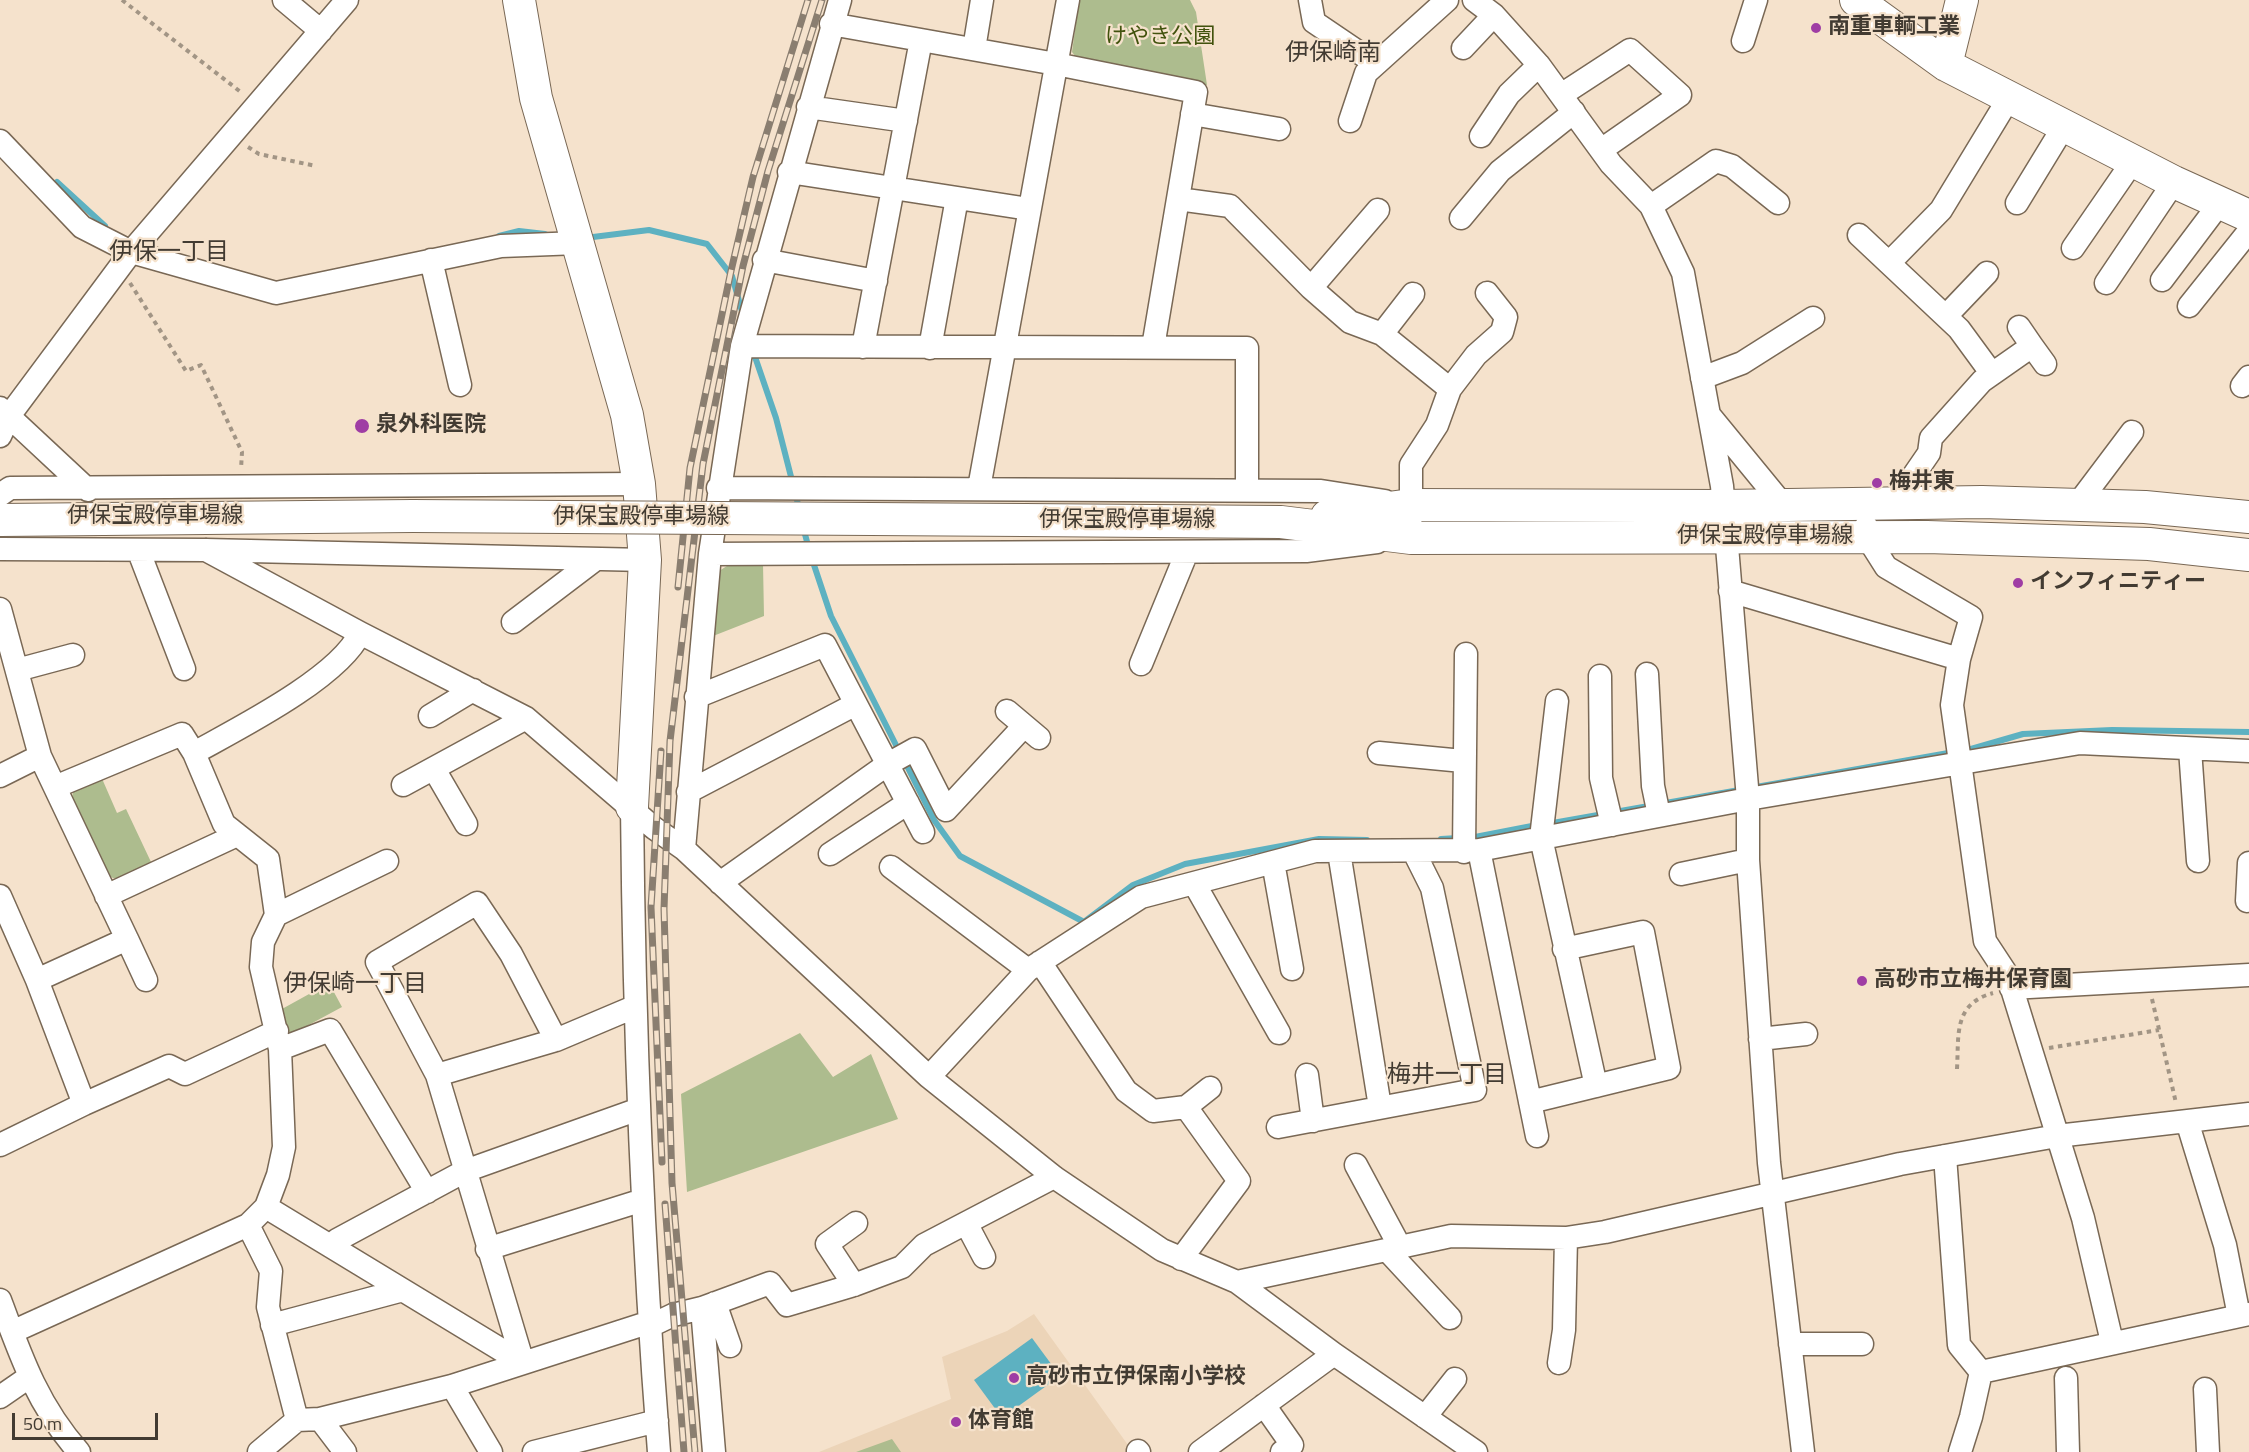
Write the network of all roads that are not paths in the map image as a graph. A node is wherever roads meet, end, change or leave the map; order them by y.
1 (284, 0) edge
2 (347, 0) edge
3 (519, 0) edge
4 (840, 0) edge
5 (982, 0) edge
6 (1068, 0) edge
7 (1310, 0) edge
8 (1447, 0) edge
9 (1474, 0) edge
10 (1756, 0) edge
11 (1856, 0) edge
12 (1962, 0) edge
13 (1494, 15) junction
14 (831, 24) junction
15 (321, 30) junction
16 (921, 40) junction
17 (1743, 41) dead end
18 (1463, 48) dead end
19 (974, 49) junction
20 (1056, 64) junction
21 (1376, 64) junction
22 (1539, 65) junction
23 (1946, 65) junction
24 (2009, 98) junction
25 (1567, 104) junction
26 (808, 107) junction
27 (1192, 114) junction
28 (906, 121) junction
29 (1350, 121) dead end
30 (2064, 126) junction
31 (1279, 129) dead end
32 (1481, 136) dead end
33 (0, 141) edge
34 (1600, 150) junction
35 (2133, 161) junction
36 (789, 172) junction
37 (2174, 182) junction
38 (893, 188) junction
39 (957, 198) junction
40 (1178, 199) junction
41 (1778, 203) dead end
42 (2017, 203) dead end
43 (2220, 203) junction
44 (1651, 206) junction
45 (1029, 209) junction
46 (1378, 210) dead end
47 (2249, 216) edge
48 (1461, 218) dead end
49 (2249, 231) edge
50 (1859, 235) dead end
51 (578, 243) junction
52 (2073, 248) dead end
53 (126, 260) junction
54 (431, 260) junction
55 (764, 261) junction
56 (1889, 263) junction
57 (1987, 273) dead end
58 (2162, 280) dead end
59 (876, 281) junction
60 (2106, 283) dead end
61 (1311, 288) junction
62 (1487, 293) dead end
63 (1413, 294) dead end
64 (2189, 306) dead end
65 (1946, 316) junction
66 (1814, 318) dead end
67 (2019, 327) dead end
68 (1382, 334) junction
69 (742, 346) junction
70 (863, 347) junction
71 (1003, 347) junction
72 (1153, 347) junction
73 (930, 348) junction
74 (1992, 374) junction
75 (1702, 378) junction
76 (460, 385) dead end
77 (1450, 389) junction
78 (5, 412) edge
79 (1709, 415) junction
80 (2132, 432) dead end
81 (0, 436) edge
82 (639, 484) junction
83 (718, 488) junction
84 (979, 488) junction
85 (88, 490) junction
86 (1247, 490) junction
87 (0, 495) edge
88 (1880, 504) junction
89 (1411, 505) junction
90 (1783, 505) junction
91 (2077, 505) junction
92 (2249, 517) edge
93 (0, 520) edge
94 (1724, 521) junction
95 (1281, 522) junction
96 (1867, 537) junction
97 (1411, 538) junction
98 (0, 549) edge
99 (206, 550) junction
100 (139, 552) junction
101 (1187, 552) junction
102 (711, 554) junction
103 (2249, 555) edge
104 (596, 559) junction
105 (645, 560) junction
106 (1730, 591) junction
107 (0, 609) edge
108 (513, 622) dead end
109 (360, 633) junction
110 (1466, 654) dead end
111 (73, 655) dead end
112 (1959, 659) junction
113 (1141, 664) dead end
114 (184, 669) dead end
115 (16, 670) junction
116 (1647, 674) dead end
117 (1600, 676) dead end
118 (473, 690) junction
119 (696, 697) junction
120 (1557, 701) dead end
121 (856, 704) junction
122 (430, 716) dead end
123 (526, 718) junction
124 (1023, 725) dead end
125 (2190, 749) junction
126 (2249, 751) edge
127 (1959, 752) junction
128 (194, 753) junction
129 (1379, 753) dead end
130 (40, 756) junction
131 (1463, 760) junction
132 (888, 764) junction
133 (434, 769) junction
134 (0, 776) edge
135 (404, 785) dead end
136 (55, 787) junction
137 (688, 792) junction
138 (1748, 799) junction
139 (908, 803) junction
140 (632, 807) junction
141 (1659, 815) junction
142 (466, 824) dead end
143 (1612, 825) junction
144 (924, 832) dead end
145 (235, 836) junction
146 (1541, 838) junction
147 (684, 849) junction
148 (1472, 851) junction
149 (1339, 852) junction
150 (1414, 852) junction
151 (830, 854) dead end
152 (1748, 860) junction
153 (387, 861) dead end
154 (2198, 861) dead end
155 (1273, 862) junction
156 (2249, 863) edge
157 (891, 867) dead end
158 (1681, 874) dead end
159 (720, 883) junction
160 (1194, 883) junction
161 (0, 896) edge
162 (106, 896) junction
163 (2247, 901) dead end
164 (276, 915) junction
165 (127, 939) junction
166 (1564, 949) junction
167 (1034, 966) junction
168 (1292, 969) dead end
169 (2249, 975) edge
170 (37, 980) junction
171 (146, 980) dead end
172 (2011, 988) junction
173 (634, 1007) junction
174 (1279, 1033) dead end
175 (1806, 1034) dead end
176 (1760, 1039) junction
177 (279, 1040) junction
178 (556, 1040) junction
179 (1307, 1075) dead end
180 (437, 1076) junction
181 (929, 1077) junction
182 (1596, 1086) junction
183 (1210, 1088) dead end
184 (1530, 1102) junction
185 (84, 1104) junction
186 (1186, 1107) junction
187 (1380, 1107) junction
188 (639, 1109) junction
189 (2249, 1114) edge
190 (1313, 1121) junction
191 (2184, 1122) junction
192 (1278, 1127) dead end
193 (1537, 1136) dead end
194 (2056, 1136) junction
195 (0, 1145) edge
196 (1945, 1156) junction
197 (1356, 1165) dead end
198 (465, 1171) junction
199 (1054, 1177) junction
200 (426, 1192) junction
201 (1774, 1193) junction
202 (643, 1200) junction
203 (266, 1207) junction
204 (856, 1223) dead end
205 (966, 1223) junction
206 (248, 1225) junction
207 (1566, 1238) junction
208 (332, 1247) junction
209 (488, 1249) junction
210 (1394, 1249) junction
211 (984, 1257) dead end
212 (1181, 1259) junction
213 (1237, 1282) junction
214 (854, 1285) junction
215 (403, 1290) junction
216 (0, 1300) edge
217 (709, 1305) junction
218 (2244, 1315) edge
219 (1450, 1318) dead end
220 (272, 1325) junction
221 (650, 1326) junction
222 (12, 1332) junction
223 (2112, 1342) junction
224 (1790, 1344) junction
225 (1862, 1344) dead end
226 (730, 1346) dead end
227 (1334, 1354) junction
228 (523, 1363) junction
229 (1559, 1363) dead end
230 (1981, 1372) junction
231 (29, 1377) junction
232 (2066, 1378) dead end
233 (1455, 1379) dead end
234 (452, 1386) junction
235 (2205, 1389) dead end
236 (0, 1397) edge
237 (1264, 1405) junction
238 (1425, 1417) junction
239 (320, 1419) junction
240 (297, 1420) junction
241 (657, 1421) junction
242 (79, 1452) edge
243 (259, 1452) edge
244 (345, 1452) edge
245 (491, 1452) edge
246 (534, 1452) edge
247 (659, 1452) edge
248 (714, 1452) edge
249 (1200, 1452) edge
250 (1282, 1452) edge
251 (1476, 1452) edge
252 (1803, 1452) edge
253 (1960, 1452) edge
254 (2068, 1452) edge
255 (2208, 1452) edge

1 - 15 street
2 - 15 street
3 - 51 main road
4 - 14 street
5 - 19 street
6 - 20 street
7 - 21 street
8 - 21 street
9 - 13 street
10 - 17 street
11 - 23 main road
12 - 23 main road
13 - 18 street
13 - 22 street
14 - 16 street
14 - 26 street
15 - 53 street
16 - 19 street
16 - 28 street
19 - 20 street
20 - 27 street
20 - 45 street
21 - 29 street
22 - 25 street
22 - 32 street
23 - 24 main road
24 - 30 main road
24 - 56 street
25 - 34 street
25 - 34 street
25 - 48 street
26 - 28 street
26 - 36 street
27 - 31 street
27 - 40 street
28 - 38 street
30 - 35 main road
30 - 42 street
33 - 53 street
34 - 44 street
35 - 37 main road
35 - 52 street
36 - 38 street
36 - 55 street
37 - 43 main road
37 - 60 street
38 - 39 street
38 - 59 street
39 - 45 street
39 - 73 street
40 - 61 street
40 - 72 street
41 - 44 street
43 - 47 main road
43 - 58 street
44 - 75 street
45 - 71 street
46 - 61 street
49 - 64 street
50 - 56 street
51 - 54 street
51 - 82 main road
53 - 54 street
53 - 78 street
54 - 76 street
55 - 59 street
55 - 69 street
56 - 65 street
57 - 65 street
59 - 70 street
61 - 68 street
62 - 77 street
63 - 68 street
65 - 74 street
66 - 75 street
67 - 74 street
68 - 77 street
69 - 70 street
69 - 83 street
70 - 73 street
71 - 72 street
71 - 73 street
71 - 84 street
72 - 86 street
74 - 88 street
75 - 79 street
77 - 89 street
78 - 81 street
78 - 85 street
79 - 90 street
79 - 94 street
80 - 91 street
82 - 85 street
82 - 105 main road
83 - 84 street
83 - 102 street
84 - 86 street
85 - 87 street
86 - 89 street
88 - 90 main road, 伊保宝殿停車場線
88 - 91 main road, 伊保宝殿停車場線
88 - 96 street
89 - 94 main road, 伊保宝殿停車場線
89 - 95 main road, 伊保宝殿停車場線
89 - 97 street
90 - 94 main road, 伊保宝殿停車場線
91 - 92 main road, 伊保宝殿停車場線
93 - 95 main road, 伊保宝殿停車場線, bridge
94 - 96 main road, 伊保宝殿停車場線
94 - 97 main road, 伊保宝殿停車場線
94 - 106 street
95 - 97 main road, 伊保宝殿停車場線
96 - 103 main road, 伊保宝殿停車場線
96 - 112 street
97 - 101 street
98 - 100 street
99 - 100 street
99 - 104 street
99 - 109 street
100 - 114 street
101 - 102 street
101 - 113 street
102 - 119 street
104 - 105 street
104 - 108 street
105 - 140 main road
106 - 112 street
106 - 138 street
107 - 115 street
109 - 118 street
109 - 128 street
110 - 131 street
111 - 115 street
112 - 127 street
115 - 130 street
116 - 141 street
117 - 143 street
118 - 122 street
118 - 123 street
119 - 121 street
119 - 137 street
120 - 146 street
121 - 132 street
121 - 137 street
123 - 133 street
123 - 140 street
124 - 132 street
125 - 126 street
125 - 127 street
125 - 154 street
127 - 138 street
127 - 172 street
128 - 136 street
128 - 145 street
129 - 131 street
130 - 134 street
130 - 136 street
131 - 148 street
132 - 139 street
132 - 159 street
133 - 135 street
133 - 142 street
136 - 162 street
137 - 147 street
138 - 141 street
138 - 152 street
139 - 144 street
139 - 151 street
140 - 147 street
140 - 173 street
141 - 143 street
143 - 146 street
145 - 162 street
145 - 164 street
146 - 148 street
146 - 166 street
147 - 159 street
148 - 150 street
148 - 184 street
149 - 150 street
149 - 155 street
149 - 187 street
150 - 187 street
152 - 158 street
152 - 176 street
153 - 164 street
155 - 160 street
155 - 168 street
156 - 163 street
157 - 167 street
159 - 181 street
160 - 167 street
160 - 174 street
161 - 170 street
162 - 165 street
164 - 177 street
165 - 170 street
165 - 171 street
166 - 182 street
166 - 182 street
167 - 181 street
167 - 186 street
169 - 172 street
170 - 185 street
172 - 194 street
173 - 178 street
173 - 188 street
175 - 176 street
176 - 201 street
177 - 185 street
177 - 200 street
177 - 203 street
178 - 180 street
178 - 180 street
179 - 190 street
180 - 198 street
181 - 199 street
182 - 184 street
183 - 186 street
184 - 193 street
185 - 195 street
186 - 212 street
187 - 190 street
188 - 198 street
188 - 202 street
189 - 191 street
190 - 192 street
191 - 194 street
191 - 218 street
194 - 196 street
194 - 223 street
196 - 201 street
196 - 230 street
197 - 210 street
198 - 200 street
198 - 209 street
199 - 205 street
199 - 212 street
200 - 208 street
201 - 207 street
201 - 224 street
202 - 209 street
202 - 221 street
203 - 206 street
203 - 208 street
204 - 214 street
205 - 211 street
205 - 214 street
206 - 220 street
206 - 222 street
207 - 210 street
207 - 229 street
208 - 215 street
209 - 228 street
210 - 213 street
210 - 219 street
212 - 213 street
213 - 227 street
214 - 217 street
215 - 220 street
215 - 228 street
216 - 222 street
217 - 221 street
217 - 226 street
217 - 248 street
218 - 223 street
220 - 240 street
221 - 228 street
221 - 241 street
222 - 231 street
223 - 230 street
224 - 225 street
224 - 252 street
227 - 237 street
227 - 238 street
228 - 234 street
230 - 253 street
231 - 236 street
231 - 242 street
232 - 254 street
233 - 238 street
234 - 239 street
234 - 245 street
235 - 255 street
237 - 249 street
237 - 250 street
238 - 251 street
239 - 240 street
239 - 244 street
240 - 243 street
241 - 246 street
241 - 247 street

